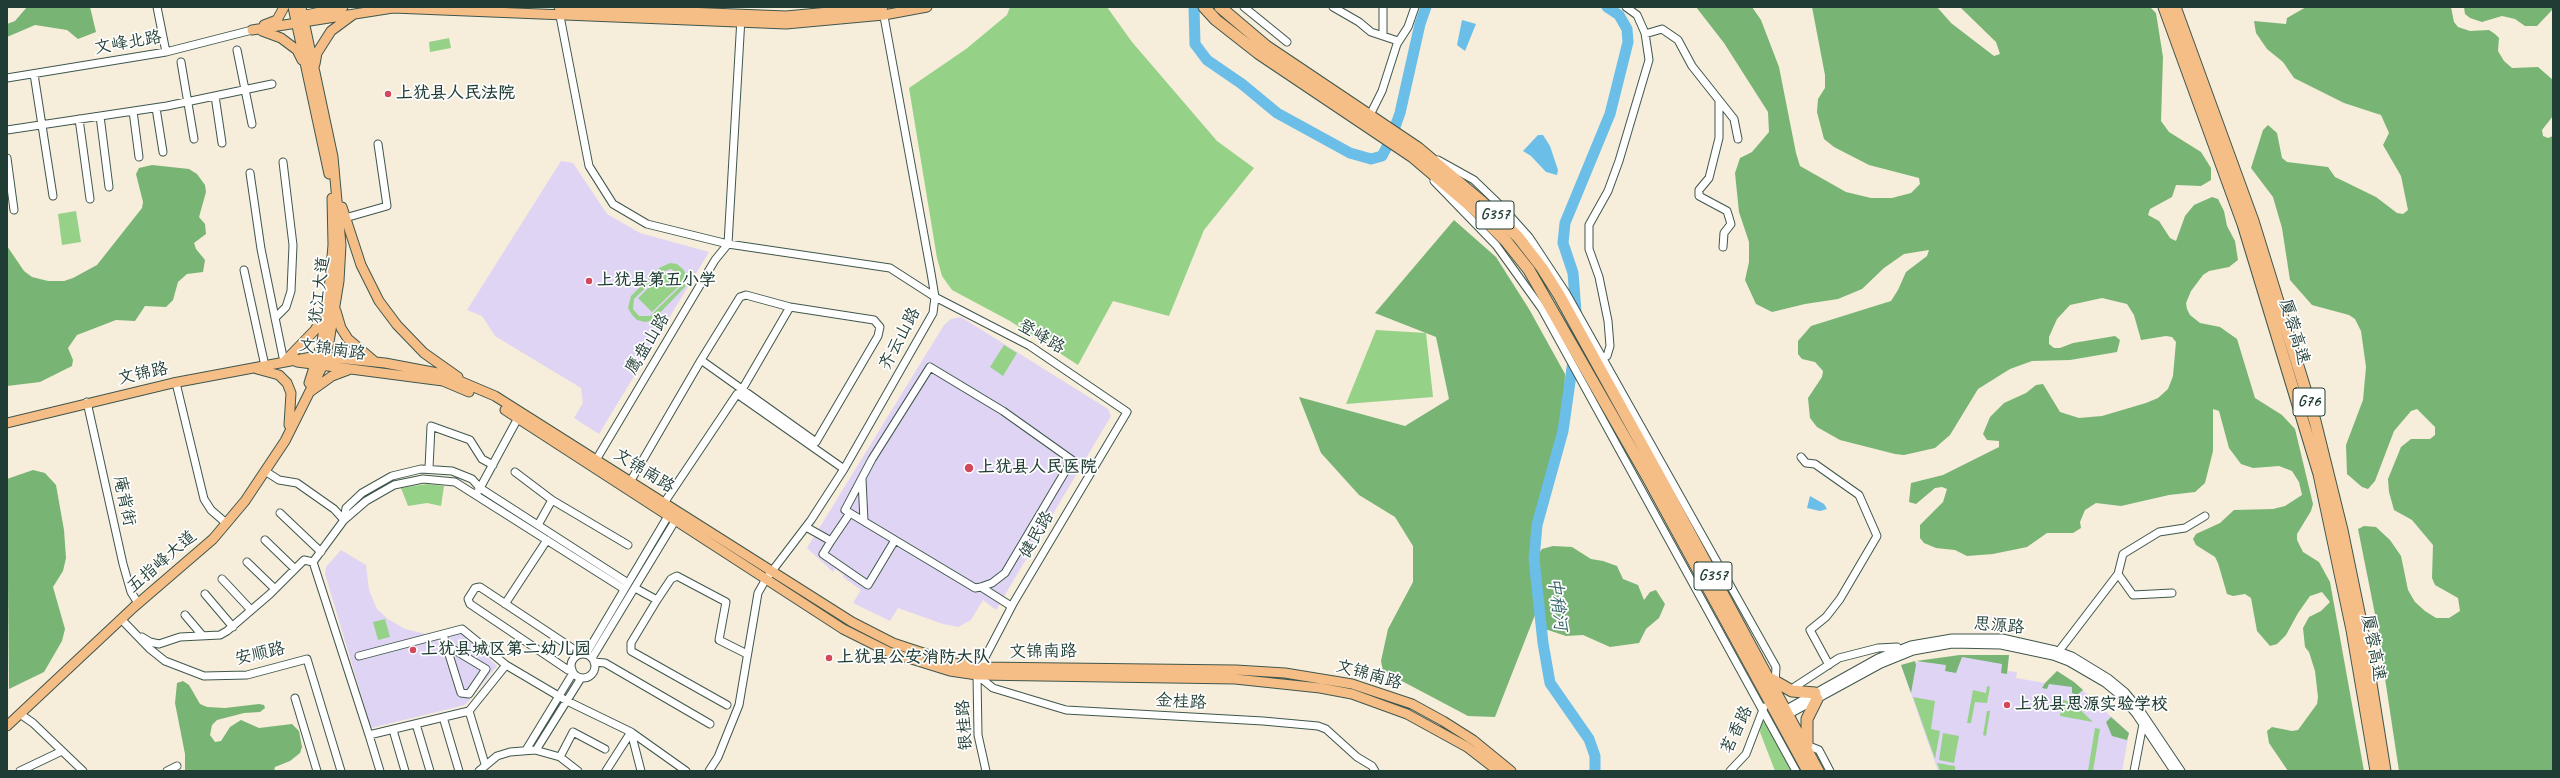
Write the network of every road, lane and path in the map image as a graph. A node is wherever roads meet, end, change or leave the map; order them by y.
1 (157, 7) edge
2 (284, 7) edge
3 (293, 7) edge
4 (344, 7) edge
5 (569, 7) edge
6 (927, 7) edge
7 (1204, 7) edge
8 (1220, 7) edge
9 (1244, 7) edge
10 (1333, 7) edge
11 (1383, 7) edge
12 (1414, 7) edge
13 (1626, 7) edge
14 (2164, 7) edge
15 (2174, 7) edge
16 (559, 10) edge
17 (883, 11) edge
18 (357, 12) junction
19 (662, 12) edge
20 (766, 15) edge
21 (300, 17) edge
22 (741, 18) junction
23 (254, 30) junction
24 (1645, 34) junction
25 (1383, 36) junction
26 (1398, 41) junction
27 (1287, 42) dead end
28 (2183, 46) junction
29 (237, 50) dead end
30 (166, 52) junction
31 (181, 62) dead end
32 (310, 67) junction
33 (34, 74) junction
34 (7, 78) edge
35 (272, 84) dead end
36 (245, 89) junction
37 (215, 96) junction
38 (1719, 101) junction
39 (189, 102) junction
40 (156, 108) junction
41 (133, 111) junction
42 (100, 116) junction
43 (79, 120) junction
44 (1366, 120) junction
45 (252, 124) dead end
46 (43, 125) junction
47 (7, 130) edge
48 (194, 138) dead end
49 (1738, 139) dead end
50 (222, 143) dead end
51 (378, 144) dead end
52 (163, 152) dead end
53 (1415, 153) junction
54 (139, 157) dead end
55 (7, 158) edge
56 (283, 162) dead end
57 (250, 173) dead end
58 (109, 187) dead end
59 (53, 196) dead end
60 (338, 196) junction
61 (90, 199) dead end
62 (14, 210) dead end
63 (345, 218) junction
64 (728, 244) junction
65 (1723, 247) dead end
66 (244, 270) dead end
67 (1563, 294) junction
68 (935, 297) junction
69 (335, 305) junction
70 (790, 307) junction
71 (326, 311) junction
72 (275, 318) junction
73 (1604, 357) junction
74 (320, 360) junction
75 (701, 360) junction
76 (286, 361) junction
77 (375, 362) junction
78 (265, 366) junction
79 (250, 368) junction
80 (351, 369) junction
81 (176, 383) junction
82 (1601, 384) junction
83 (470, 386) junction
84 (742, 388) junction
85 (306, 396) junction
86 (87, 402) junction
87 (1127, 412) joint
88 (518, 418) junction
89 (7, 423) edge
90 (287, 437) junction
91 (1801, 457) dead end
92 (596, 460) junction
93 (493, 465) junction
94 (427, 468) junction
95 (844, 469) junction
96 (265, 471) junction
97 (452, 471) junction
98 (515, 472) dead end
99 (426, 479) junction
100 (862, 479) junction
101 (450, 482) junction
102 (630, 482) junction
103 (478, 491) junction
104 (359, 496) junction
105 (552, 500) junction
106 (364, 503) junction
107 (664, 503) junction
108 (850, 512) junction
109 (280, 513) dead end
110 (2205, 516) dead end
111 (672, 518) junction
112 (344, 520) junction
113 (864, 521) junction
114 (226, 523) junction
115 (538, 525) junction
116 (806, 527) junction
117 (265, 540) dead end
118 (547, 540) junction
119 (895, 540) junction
120 (831, 541) junction
121 (628, 545) dead end
122 (321, 552) junction
123 (247, 562) dead end
124 (313, 562) junction
125 (295, 570) junction
126 (771, 571) junction
127 (2118, 574) junction
128 (222, 579) dead end
129 (766, 579) junction
130 (626, 586) junction
131 (981, 587) junction
132 (275, 589) junction
133 (634, 589) junction
134 (2172, 593) dead end
135 (205, 594) dead end
136 (656, 600) junction
137 (138, 603) junction
138 (506, 604) junction
139 (1011, 606) junction
140 (251, 610) junction
141 (185, 615) dead end
142 (121, 619) junction
143 (129, 627) junction
144 (233, 627) junction
145 (443, 634) junction
146 (202, 635) junction
147 (446, 645) junction
148 (1905, 647) junction
149 (2059, 651) junction
150 (747, 654) junction
151 (359, 656) dead end
152 (588, 657) junction
153 (506, 665) junction
154 (1829, 665) junction
155 (572, 671) junction
156 (978, 671) junction
157 (581, 678) junction
158 (1775, 685) junction
159 (1790, 690) junction
160 (559, 696) junction
161 (1816, 696) junction
162 (295, 698) dead end
163 (566, 701) junction
164 (727, 705) dead end
165 (1767, 705) junction
166 (469, 711) junction
167 (20, 714) junction
168 (1783, 714) junction
169 (443, 717) junction
170 (2145, 717) junction
171 (416, 724) junction
172 (710, 724) dead end
173 (2143, 725) junction
174 (7, 726) edge
175 (392, 730) junction
176 (631, 732) junction
177 (370, 736) junction
178 (1806, 745) junction
179 (605, 749) dead end
180 (526, 750) junction
181 (536, 750) junction
182 (62, 751) junction
183 (560, 757) junction
184 (484, 764) junction
185 (177, 766) dead end
186 (612, 767) edge
187 (20, 771) edge
188 (84, 771) edge
189 (167, 771) edge
190 (317, 771) edge
191 (341, 771) edge
192 (380, 771) edge
193 (406, 771) edge
194 (430, 771) edge
195 (459, 771) edge
196 (479, 771) edge
197 (578, 771) edge
198 (606, 771) edge
199 (641, 771) edge
200 (686, 771) edge
201 (709, 771) edge
202 (986, 771) edge
203 (1375, 771) edge
204 (1498, 771) edge
205 (1511, 771) edge
206 (1730, 771) edge
207 (1796, 771) edge
208 (1808, 771) edge
209 (1818, 771) edge
210 (1830, 771) edge
211 (2134, 771) edge
212 (2174, 771) edge
213 (2181, 771) edge
214 (2376, 771) edge
215 (2385, 771) edge

1 - 30 street
2 - 23 main road
3 - 21 main road, 犹江大道
4 - 21 main road
5 - 16 main road
5 - 19 main road
6 - 17 main road
7 - 44 highway, G357
8 - 44 highway, G357
9 - 27 street
10 - 25 street
11 - 25 street
12 - 26 street
13 - 24 street
14 - 28 highway, 厦蓉高速 / G76
15 - 28 highway, 厦蓉高速 / G76
16 - 18 main road
16 - 19 main road
16 - 64 street, 登峰路
17 - 20 main road
17 - 68 street, 齐云山路
18 - 21 main road
18 - 32 main road
19 - 22 main road
20 - 22 main road
21 - 23 main road
21 - 32 main road, 犹江大道
22 - 64 street
23 - 30 street, 文峰北路
23 - 32 main road
24 - 38 street
24 - 73 street
25 - 26 street
26 - 44 street
28 - 214 highway, 厦蓉高速 / G76
28 - 215 highway, 厦蓉高速 / G76
29 - 36 street
30 - 33 street, 文峰北路
31 - 39 street
32 - 60 main road, 犹江大道
32 - 71 main road, 犹江大道
33 - 34 street, 文峰北路
33 - 46 street
35 - 36 street
36 - 37 street
36 - 45 street
37 - 39 street
37 - 50 street
38 - 49 street
38 - 65 street
39 - 40 street
39 - 48 street
40 - 41 street
40 - 52 street
41 - 42 street
41 - 54 street
42 - 43 street
42 - 58 street
43 - 46 street
43 - 61 street
44 - 53 highway, G357
46 - 47 street
46 - 59 street
51 - 63 street
53 - 67 highway, G357
53 - 82 highway, G357
53 - 165 street
55 - 62 street
56 - 72 street
57 - 72 street
60 - 63 main road
60 - 69 main road, 犹江大道
63 - 83 main road
64 - 68 street, 登峰路
64 - 92 street, 鹰盘山路
66 - 78 street
67 - 73 street
67 - 82 highway, G357
68 - 87 street, 登峰路
68 - 95 street, 齐云山路
69 - 74 main road, 犹江大道
69 - 77 main road
70 - 75 street
70 - 84 street
70 - 84 street
71 - 74 main road, 犹江大道
71 - 76 main road
72 - 76 street
73 - 158 street
74 - 76 main road, 文锦南路
74 - 77 main road, 文锦南路
74 - 80 main road, 文锦南路
74 - 85 main road, 犹江大道
75 - 84 street
75 - 102 street
76 - 78 main road, 文锦路
77 - 83 main road, 文锦南路
78 - 79 main road, 文锦路
79 - 81 main road, 文锦路
79 - 90 main road
80 - 85 main road
80 - 88 main road, 文锦南路
81 - 86 main road, 文锦路
81 - 114 street
82 - 158 highway, G357
82 - 165 highway, G357
83 - 92 main road, 文锦南路
85 - 90 main road, 五指峰大道
86 - 89 main road, 文锦路
86 - 137 street, 庵背街
87 - 139 street, 健民路
88 - 93 street
88 - 111 main road, 文锦南路
90 - 96 main road, 五指峰大道
91 - 154 street
92 - 102 main road, 文锦南路
93 - 94 street
93 - 103 street
94 - 97 street
94 - 99 street
94 - 104 street
95 - 107 street
95 - 116 street, 齐云山路
96 - 112 street
96 - 114 main road, 五指峰大道
97 - 101 street
97 - 103 street
98 - 105 street
99 - 101 street
99 - 106 street
100 - 108 street
100 - 113 street
100 - 131 street
101 - 103 street
102 - 107 main road, 文锦南路
103 - 115 street
103 - 118 street
104 - 106 street
104 - 112 street
105 - 115 street
105 - 121 street
106 - 112 street
107 - 126 main road, 文锦南路
108 - 113 street
108 - 120 street
109 - 122 street
110 - 127 street
111 - 129 main road, 文锦南路
111 - 130 street
111 - 133 street
112 - 122 street
113 - 119 street
114 - 137 main road, 五指峰大道
115 - 130 street
116 - 120 street
116 - 126 street, 齐云山路
117 - 125 street
118 - 130 street
118 - 138 street
119 - 120 street
119 - 131 street
122 - 124 street
123 - 132 street
124 - 125 street
124 - 177 street
125 - 132 street
126 - 129 street, 齐云山路
126 - 156 main road, 文锦南路
127 - 134 street
127 - 149 street
128 - 140 street
129 - 150 street, 齐云山路
129 - 156 main road, 文锦南路
130 - 133 street
130 - 152 street
131 - 139 street
132 - 140 street
133 - 136 street
133 - 152 street
135 - 144 street
136 - 150 street
136 - 164 street
137 - 142 main road, 五指峰大道
138 - 152 street
138 - 155 street
139 - 156 street, 健民路
140 - 144 street
141 - 146 street
142 - 143 street, 安顺路
142 - 167 main road, 五指峰大道
143 - 146 street
143 - 191 street, 安顺路
144 - 146 street
145 - 147 street
145 - 151 street
145 - 153 street
147 - 147 street
148 - 149 street, 思源路
148 - 154 street
148 - 161 street, 思源路
149 - 170 street, 思源路
150 - 201 street, 齐云山路
152 - 155 street
152 - 157 street
152 - 172 street
153 - 160 street
153 - 166 street
154 - 159 street
155 - 157 street
155 - 160 street
156 - 202 street, 银桂路
156 - 203 street, 金桂路
156 - 204 main road, 文锦南路
156 - 205 main road, 文锦南路
157 - 163 street
158 - 159 highway
158 - 168 highway, G357
159 - 161 highway
160 - 163 street
160 - 180 street
161 - 168 street, 思源路
161 - 173 street, 思源路
161 - 178 highway
162 - 190 street
163 - 176 street
163 - 181 street
165 - 168 highway, G357
165 - 206 street, 茗香路
165 - 207 street
166 - 169 street
166 - 184 street
167 - 174 main road, 五指峰大道
167 - 182 street
168 - 178 highway, G357
168 - 208 highway, G357
169 - 171 street
169 - 195 street
170 - 173 street
170 - 213 street, 思源路
171 - 175 street
171 - 194 street
173 - 211 street
173 - 212 street, 思源路
175 - 177 street
175 - 193 street
176 - 186 street
176 - 199 street
176 - 200 street
177 - 192 street
178 - 209 highway, G357
178 - 210 street
179 - 183 street
180 - 181 street
180 - 184 street
181 - 183 street
182 - 187 street
182 - 188 street
183 - 197 street
184 - 196 street
185 - 189 street
186 - 198 street

